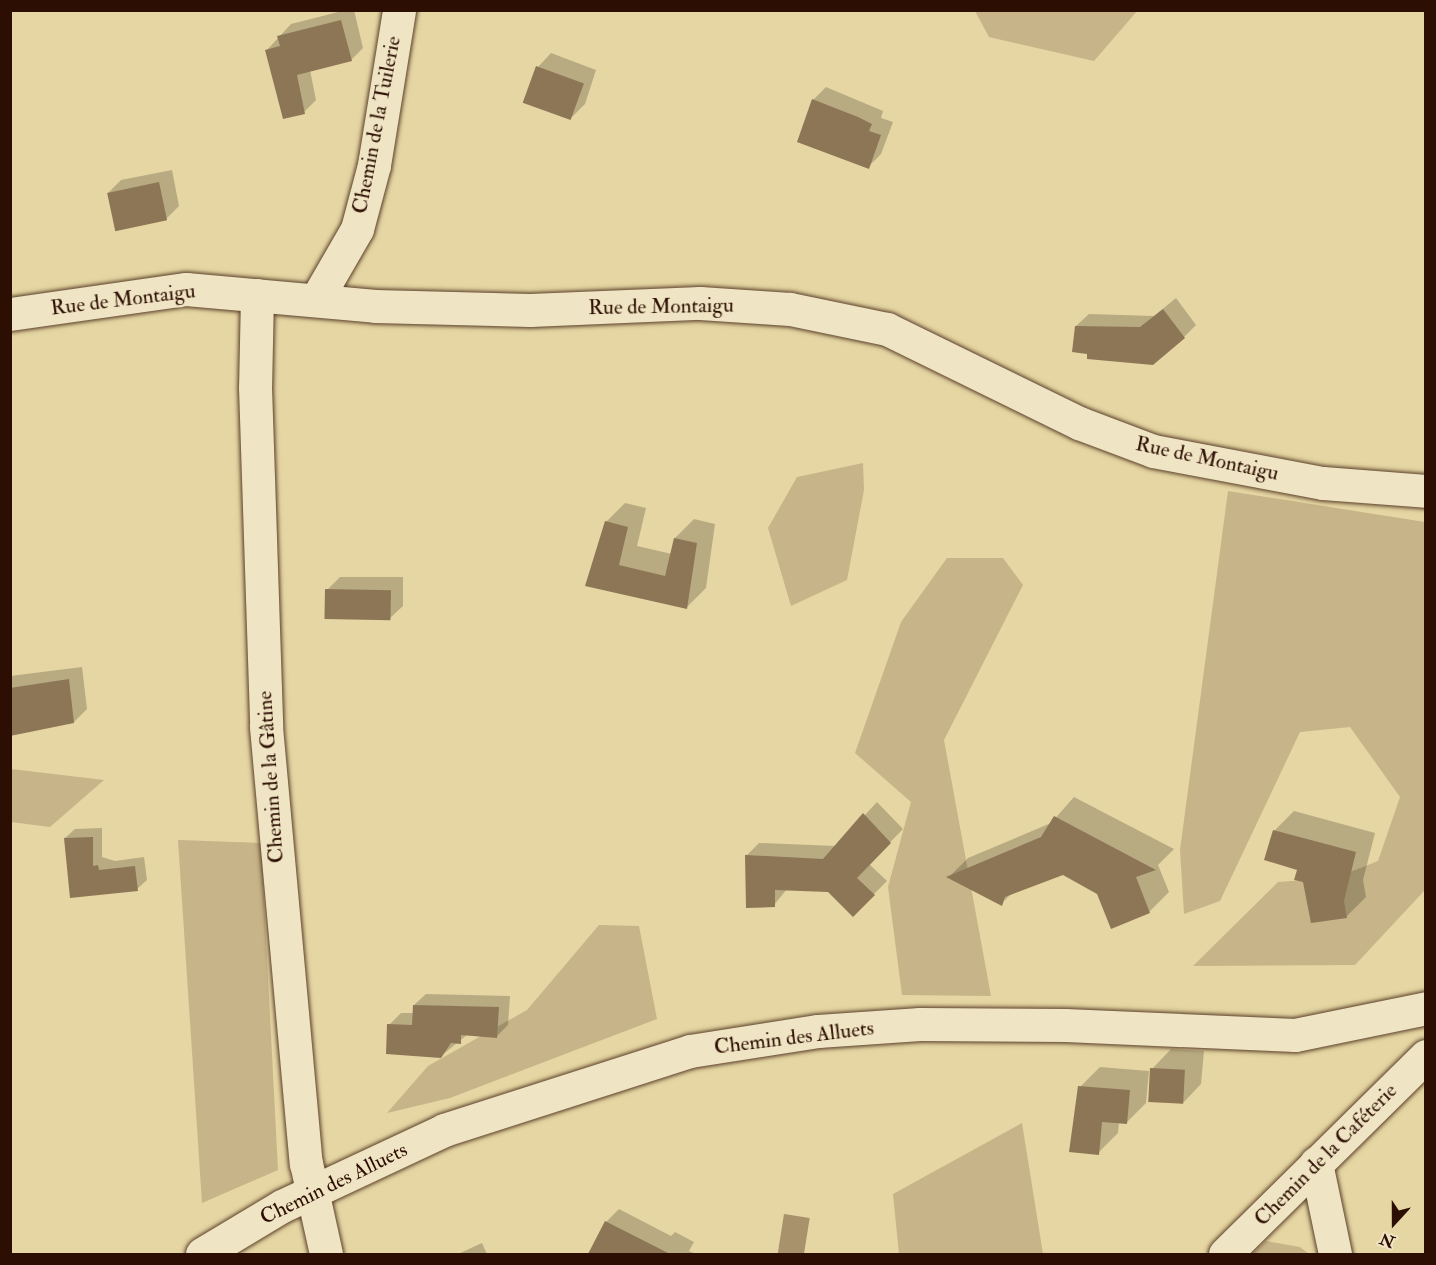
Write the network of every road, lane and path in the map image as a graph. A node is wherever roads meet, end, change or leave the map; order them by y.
1 (399, 10) edge
2 (257, 295) junction
3 (316, 300) junction
4 (10, 314) edge
5 (1425, 491) edge
6 (1425, 1008) edge
7 (1425, 1056) edge
8 (1316, 1163) junction
9 (312, 1195) junction
10 (202, 1254) edge
11 (326, 1254) edge
12 (1225, 1254) edge
13 (1335, 1254) edge

1 - 3 street, Chemin de la Tuilerie
2 - 3 street, Rue de Montaigu
2 - 4 street, Rue de Montaigu
2 - 9 street, Chemin de la Gâtine
3 - 5 street, Rue de Montaigu
6 - 9 street, Chemin des Alluets
7 - 8 street, Chemin de la Caféterie
8 - 12 street, Chemin de la Caféterie
8 - 13 street
9 - 10 street, Chemin des Alluets
9 - 11 street, Chemin de la Gâtine

